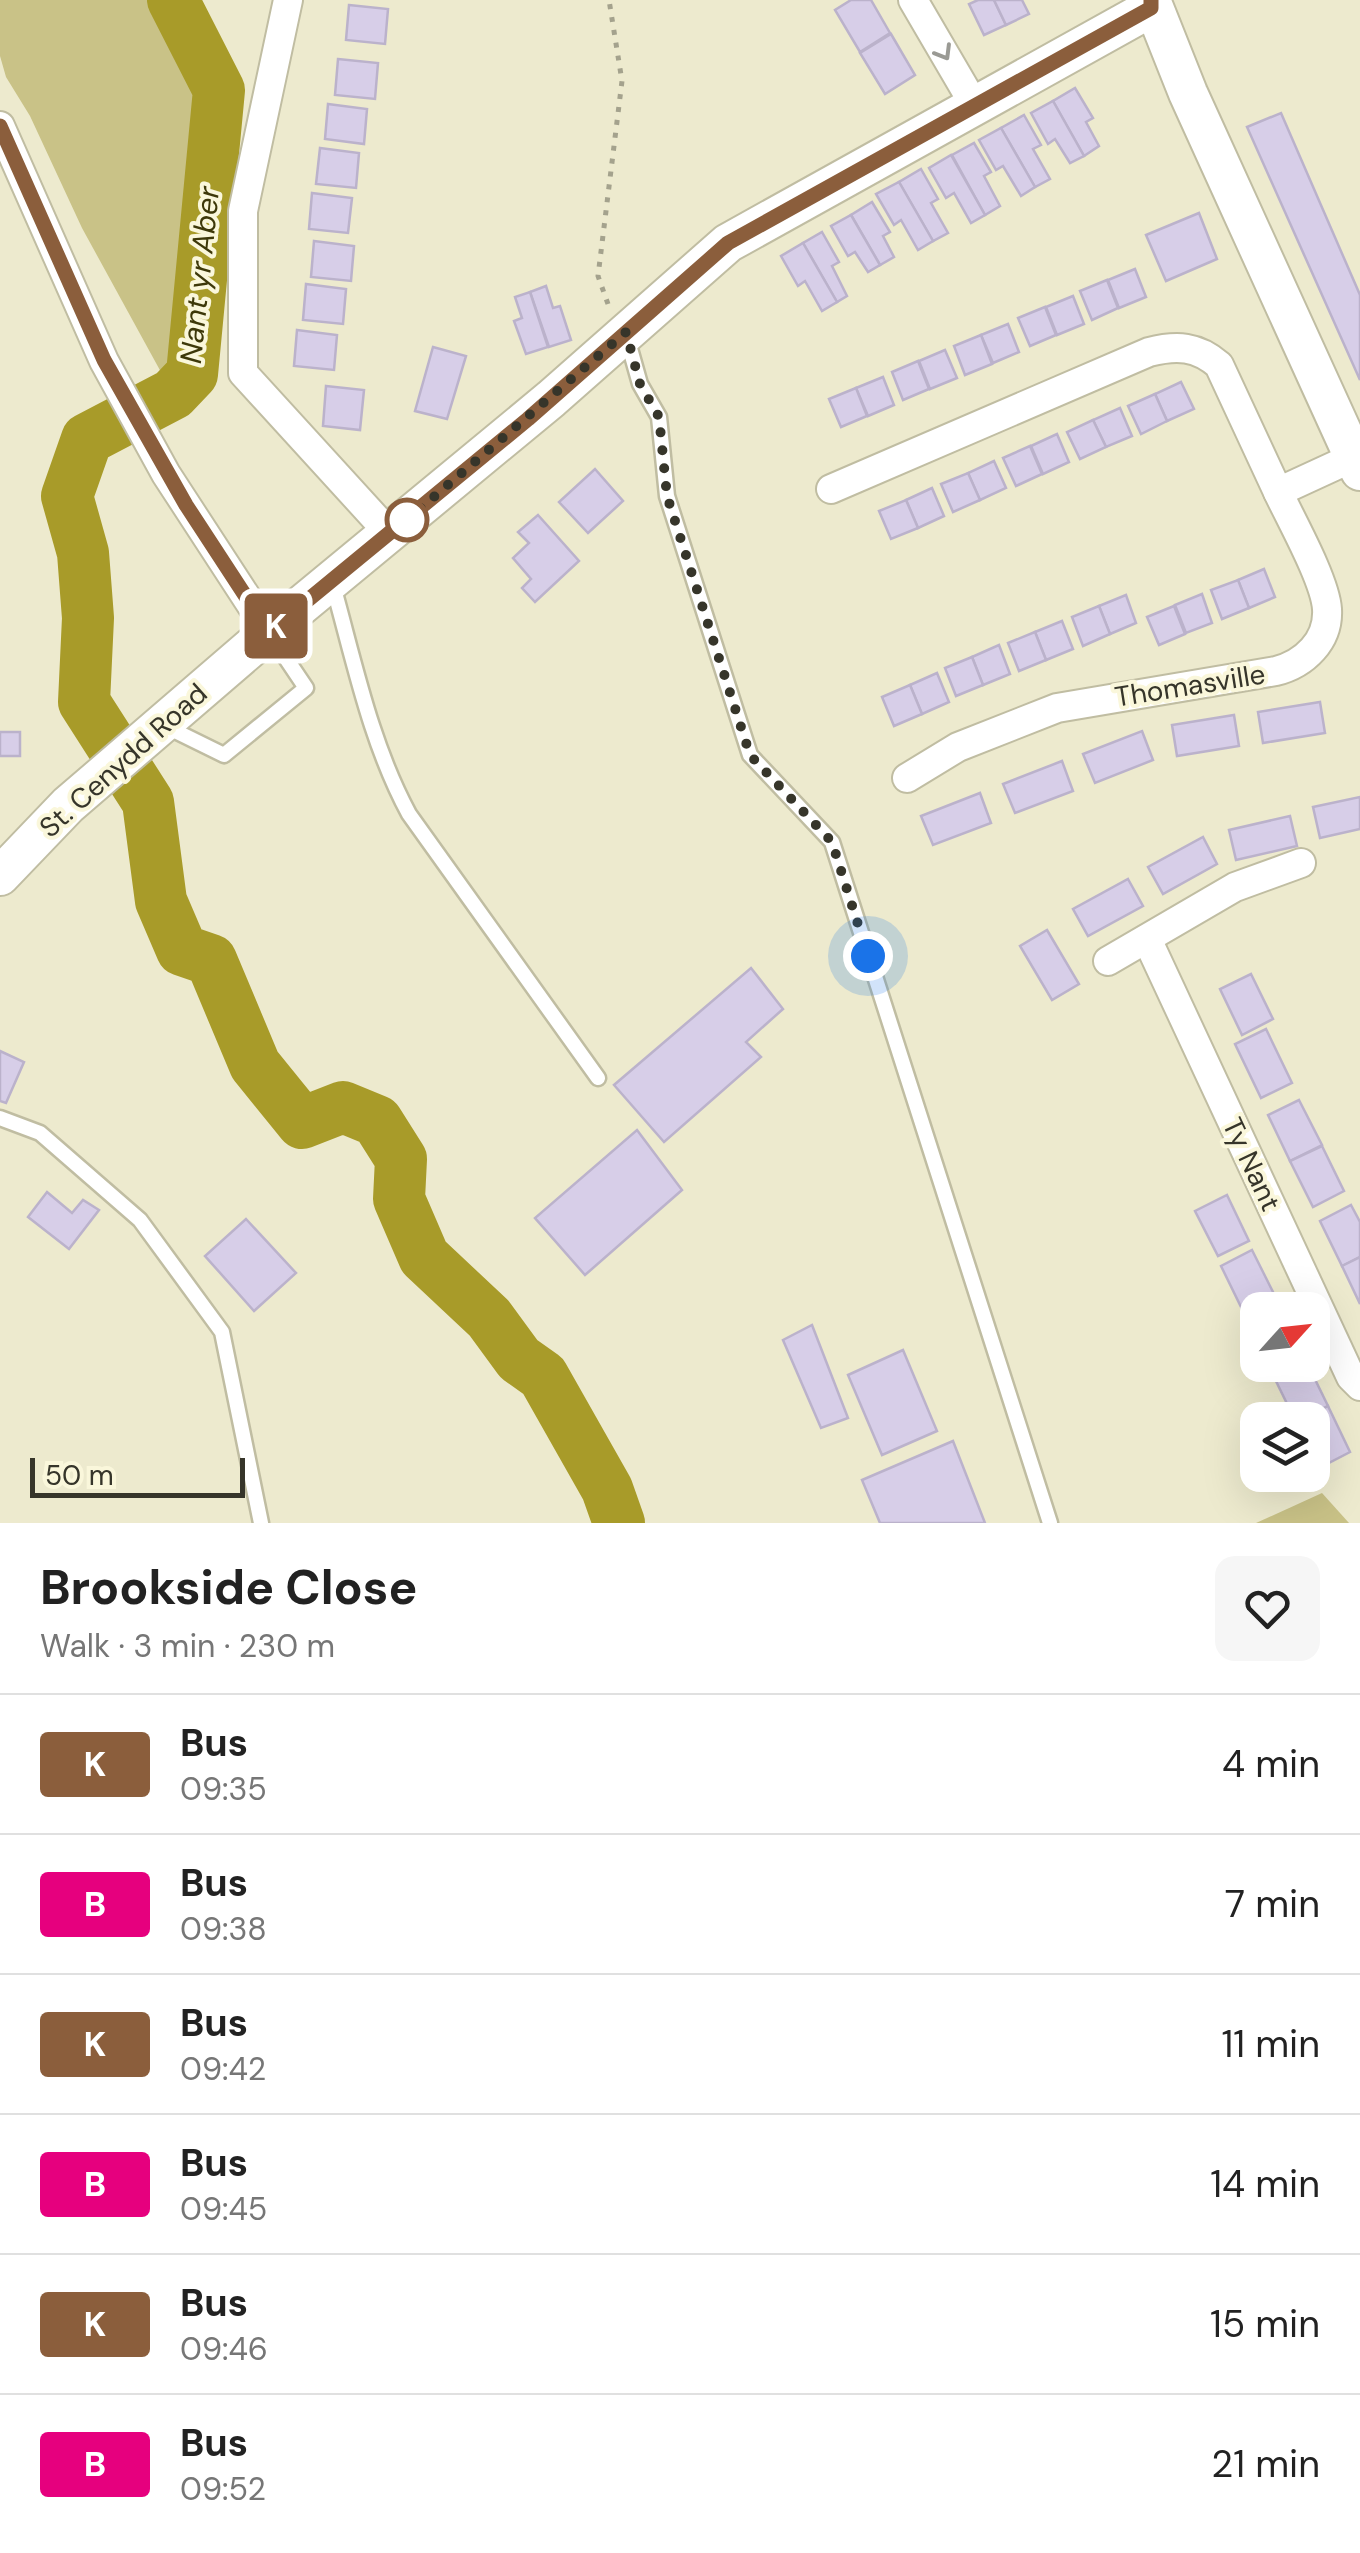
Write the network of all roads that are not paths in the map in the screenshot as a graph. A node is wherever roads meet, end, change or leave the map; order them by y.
1 (288, 0) edge
2 (912, 0) edge
3 (1151, 4) edge
4 (975, 106) junction
5 (0, 126) edge
6 (626, 332) junction
7 (1357, 464) edge
8 (831, 489) dead end
9 (1278, 492) junction
10 (390, 534) junction
11 (332, 582) junction
12 (269, 632) junction
13 (162, 724) junction
14 (907, 778) dead end
15 (1301, 864) dead end
16 (0, 876) edge
17 (1147, 939) junction
18 (1108, 961) dead end
19 (598, 1078) dead end
20 (0, 1118) edge
21 (1360, 1386) edge
22 (261, 1523) edge
23 (1050, 1523) edge

1 - 10 street
2 -> 4 street
3 - 4 main road, St. Cenydd Road
3 - 7 main road
4 - 6 main road, St. Cenydd Road
5 - 12 street
6 - 10 main road, St. Cenydd Road
6 - 23 lane
7 - 9 street
8 - 9 street, Thomasville
9 - 14 street, Thomasville
10 - 11 main road, St. Cenydd Road
11 - 12 main road, St. Cenydd Road
11 - 19 lane
12 - 13 main road, St. Cenydd Road
12 - 13 lane
13 - 16 main road, St. Cenydd Road
15 - 17 street
17 - 18 street
17 - 21 street, Ty Nant
20 - 22 lane

